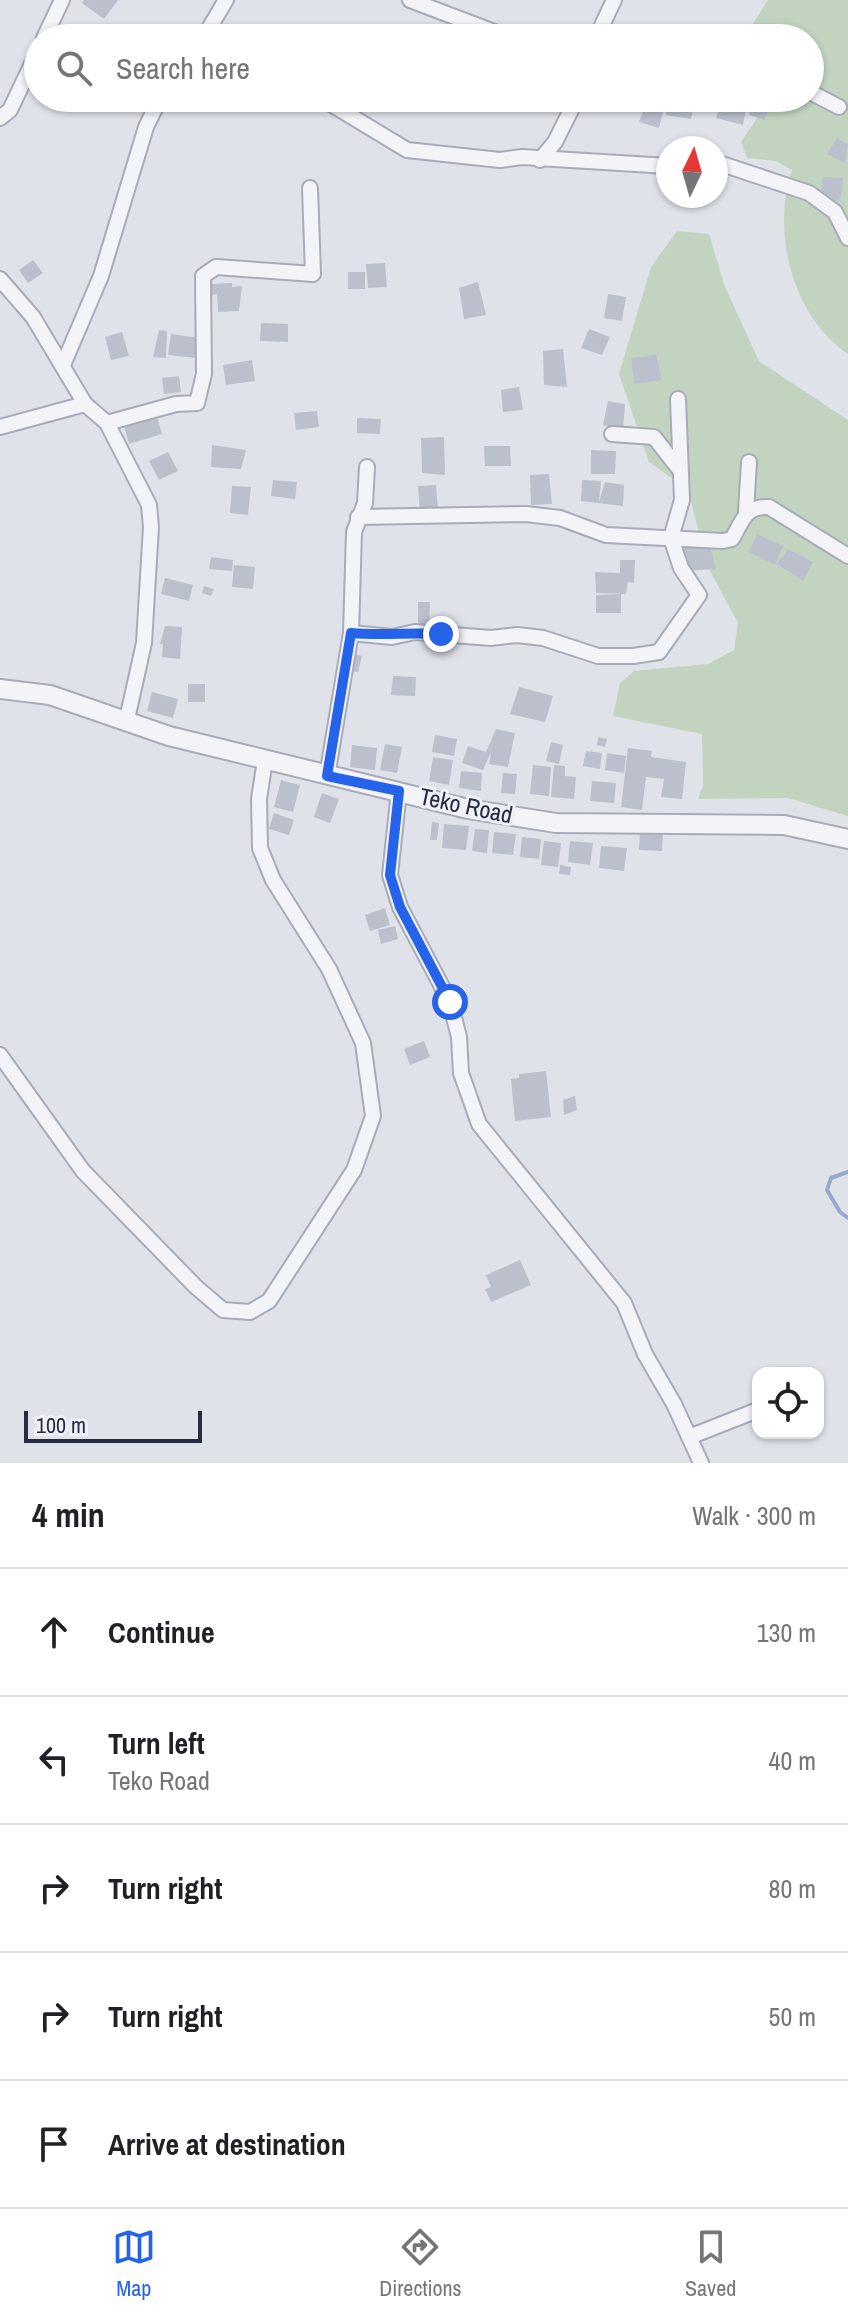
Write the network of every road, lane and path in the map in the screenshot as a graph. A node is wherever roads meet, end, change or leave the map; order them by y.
1 (62, 0) edge
2 (226, 0) edge
3 (410, 0) edge
4 (614, 0) edge
5 (51, 24) edge
6 (213, 24) edge
7 (473, 24) edge
8 (603, 24) edge
9 (24, 80) edge
10 (824, 99) edge
11 (839, 107) dead end
12 (153, 112) edge
13 (344, 112) edge
14 (570, 112) edge
15 (0, 118) edge
16 (540, 160) junction
17 (656, 165) edge
18 (728, 166) edge
19 (310, 188) dead end
20 (848, 238) edge
21 (0, 279) edge
22 (63, 365) junction
23 (678, 399) dead end
24 (85, 404) junction
25 (107, 423) junction
26 (0, 427) edge
27 (612, 434) dead end
28 (749, 462) dead end
29 (367, 467) dead end
30 (679, 469) junction
31 (746, 511) junction
32 (358, 517) junction
33 (671, 538) junction
34 (848, 556) edge
35 (351, 633) junction
36 (0, 689) edge
37 (127, 719) junction
38 (265, 760) junction
39 (327, 776) junction
40 (399, 791) junction
41 (848, 839) edge
42 (0, 1055) edge
43 (752, 1412) edge
44 (689, 1437) junction
45 (701, 1463) edge

1 - 5 street
2 - 6 street
3 - 7 street
4 - 8 street
9 - 15 street
10 - 11 street
12 - 22 street
13 - 16 street
14 - 16 street
16 - 17 street
18 - 20 street
19 - 25 street
21 - 22 street
22 - 24 street
23 - 30 street
24 - 25 street
24 - 26 street
25 - 37 street
27 - 30 street
28 - 31 street
29 - 32 street
30 - 33 street
31 - 33 street
31 - 34 street
32 - 33 street
32 - 35 street
33 - 35 street
35 - 39 street
36 - 37 street, Teko Road
37 - 38 street, Teko Road
38 - 39 street, Teko Road
38 - 42 street
39 - 40 street, Teko Road
40 - 41 street, Teko Road
40 - 44 street
43 - 44 street
44 - 45 street

